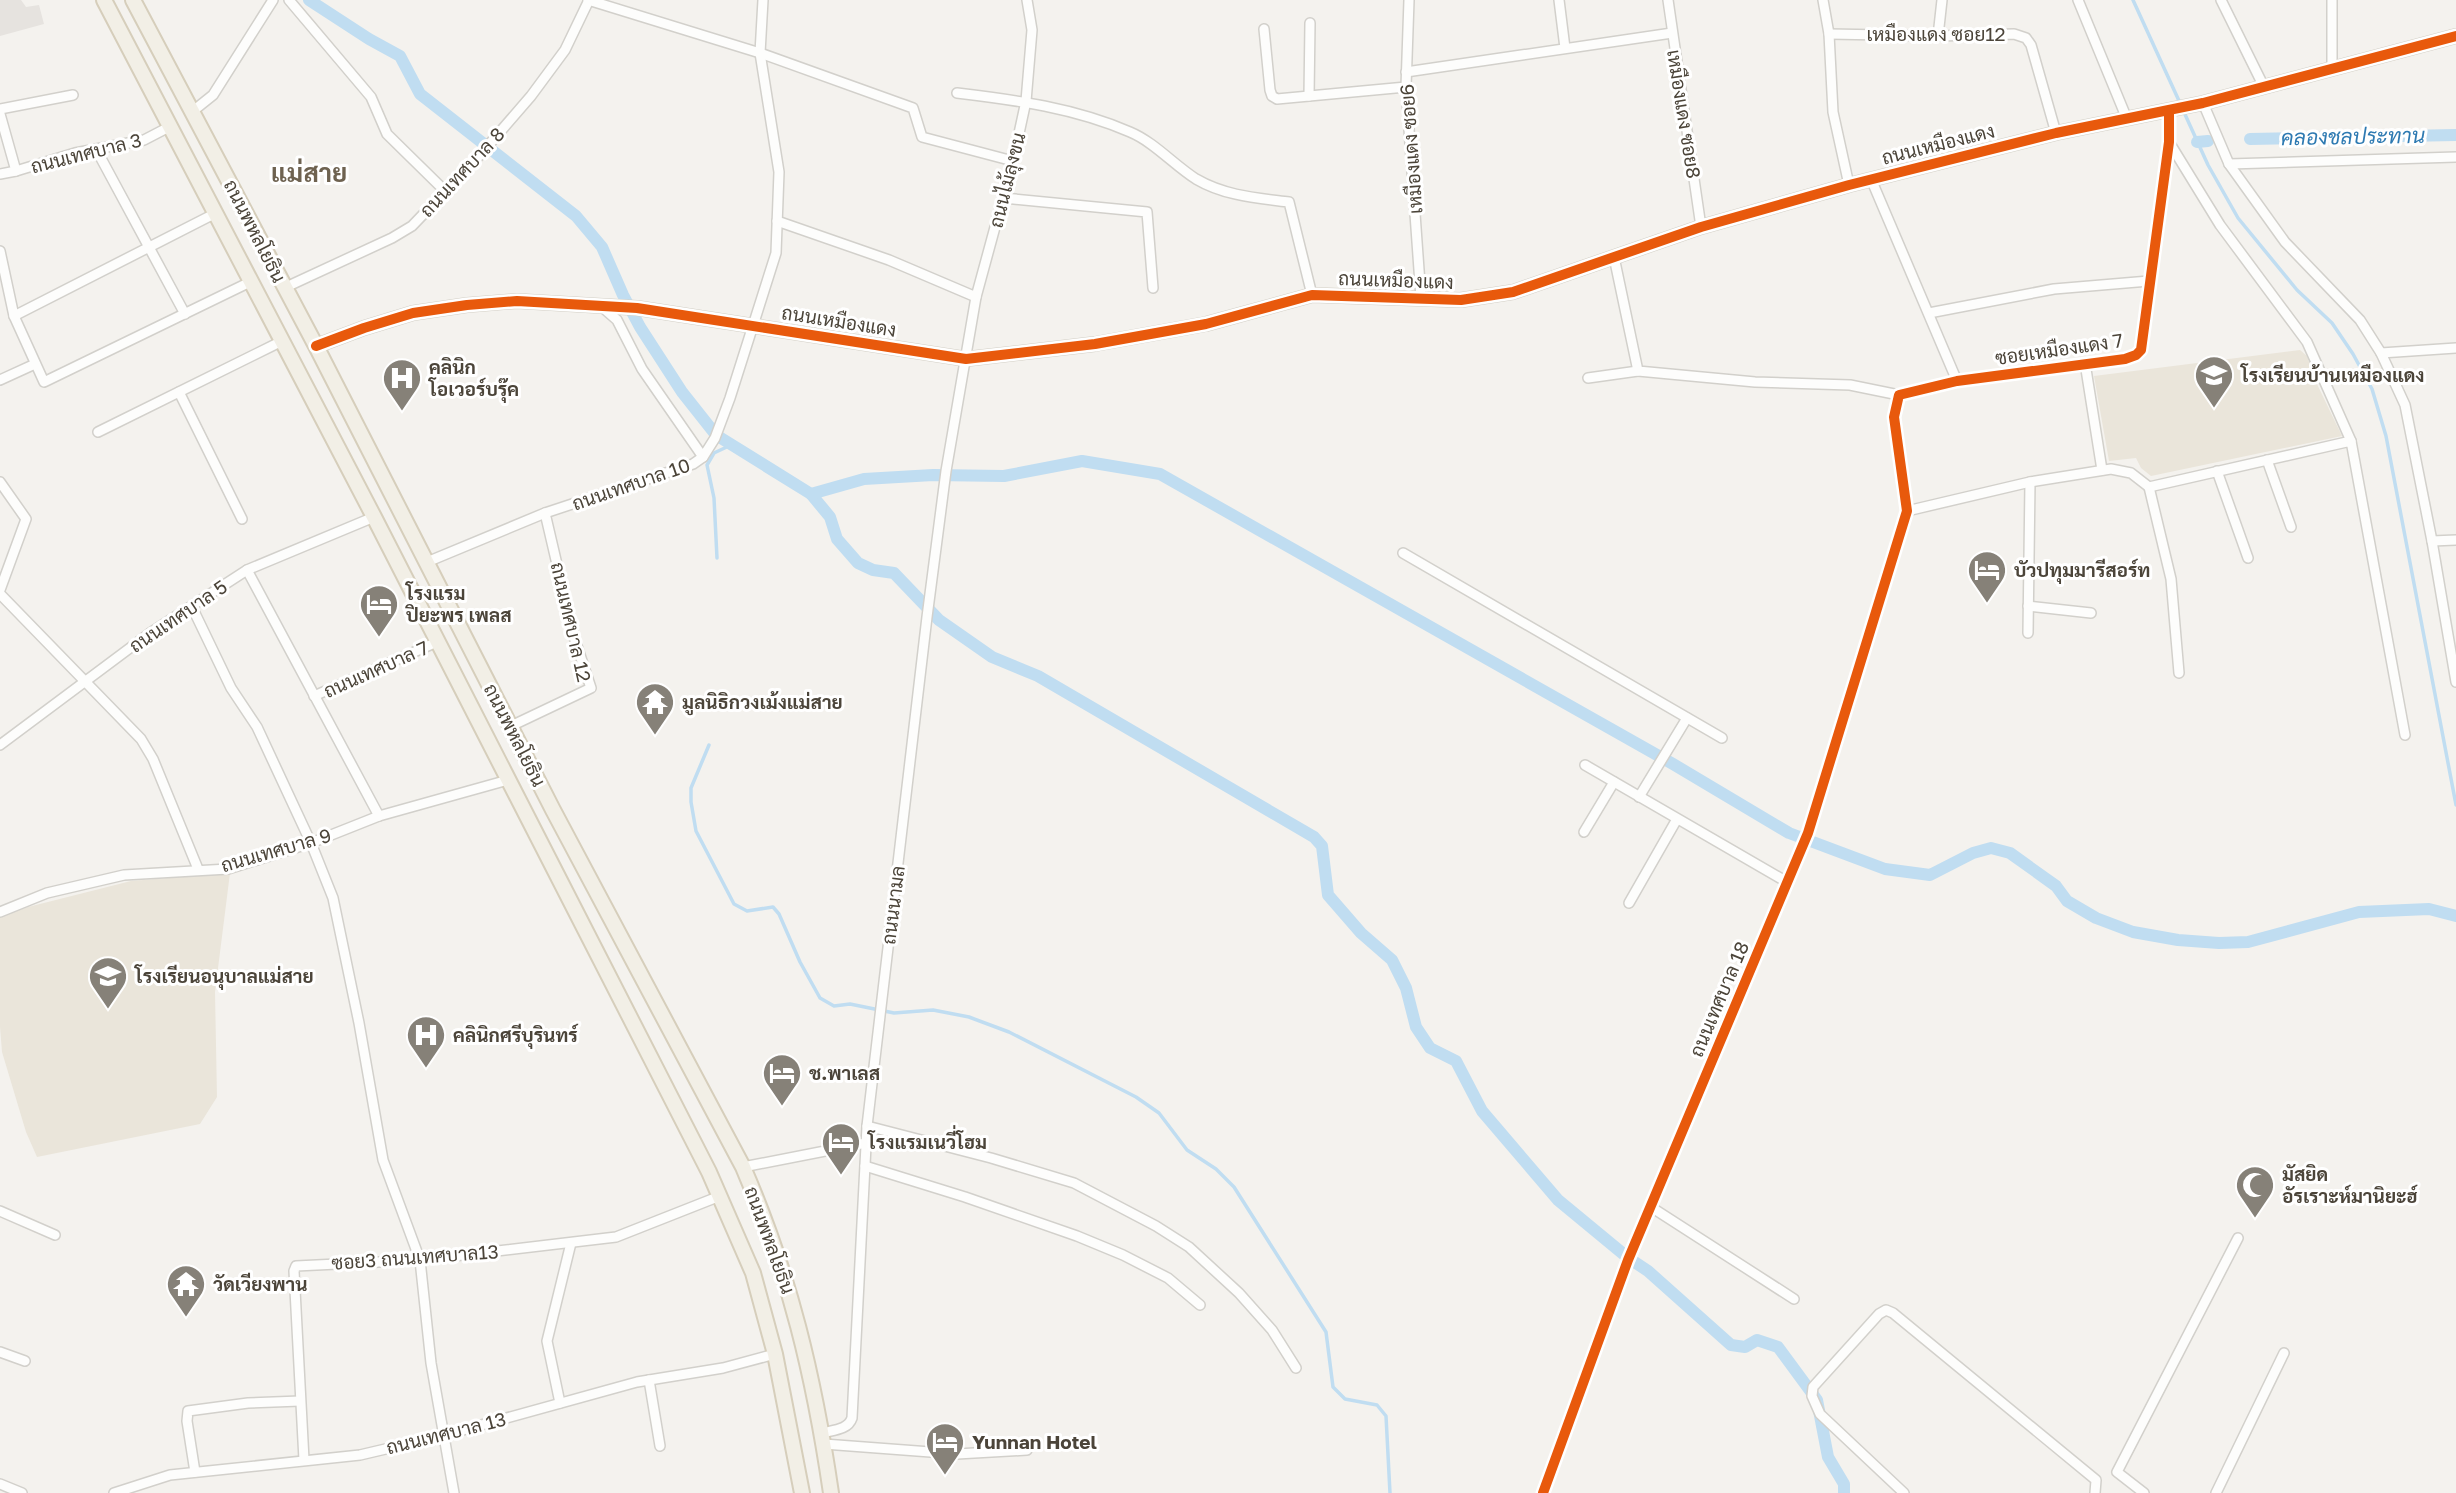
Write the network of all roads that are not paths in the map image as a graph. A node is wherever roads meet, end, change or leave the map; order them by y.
1 (104, 0) edge
2 (133, 0) edge
3 (273, 0) edge
4 (289, 0) edge
5 (588, 0) edge
6 (762, 0) edge
7 (1027, 0) edge
8 (1409, 0) edge
9 (1559, 0) edge
10 (1668, 0) edge
11 (1822, 0) edge
12 (1942, 0) edge
13 (2078, 0) edge
14 (2221, 0) edge
15 (2332, 0) edge
16 (1310, 23) dead end
17 (1264, 29) dead end
18 (1672, 33) junction
19 (1829, 34) junction
20 (1938, 36) junction
21 (2456, 36) edge
22 (1565, 48) junction
23 (760, 53) junction
24 (2332, 68) junction
25 (1406, 72) junction
26 (1406, 87) junction
27 (2264, 87) junction
28 (957, 93) dead end
29 (73, 95) dead end
30 (1309, 96) junction
31 (1026, 101) junction
32 (2198, 105) junction
33 (192, 111) junction
34 (2172, 111) junction
35 (0, 112) edge
36 (2127, 119) junction
37 (169, 127) junction
38 (2056, 133) junction
39 (2169, 142) junction
40 (96, 149) junction
41 (2456, 157) edge
42 (1013, 161) junction
43 (2229, 164) junction
44 (16, 171) junction
45 (0, 174) edge
46 (1871, 179) junction
47 (1849, 185) junction
48 (446, 191) junction
49 (1003, 198) junction
50 (214, 214) junction
51 (777, 221) junction
52 (1702, 227) junction
53 (148, 248) junction
54 (0, 251) edge
55 (1614, 257) junction
56 (2149, 281) junction
57 (250, 282) junction
58 (284, 288) junction
59 (1153, 288) dead end
60 (1312, 295) junction
61 (976, 297) junction
62 (1421, 298) junction
63 (603, 305) junction
64 (1929, 313) junction
65 (185, 314) junction
66 (14, 316) junction
67 (753, 325) junction
68 (280, 342) junction
69 (316, 346) junction
70 (2456, 348) edge
71 (2381, 352) junction
72 (966, 359) junction
73 (2085, 363) junction
74 (36, 364) junction
75 (1638, 371) junction
76 (1588, 378) dead end
77 (0, 380) edge
78 (1956, 381) junction
79 (179, 392) junction
80 (1899, 395) junction
81 (98, 432) dead end
82 (2351, 441) junction
83 (703, 457) junction
84 (2267, 460) junction
85 (2102, 470) junction
86 (2217, 471) junction
87 (0, 482) edge
88 (2030, 482) junction
89 (2149, 487) junction
90 (1908, 511) junction
91 (545, 513) junction
92 (374, 517) junction
93 (242, 519) dead end
94 (2291, 527) dead end
95 (2456, 540) edge
96 (2432, 541) junction
97 (1403, 553) dead end
98 (2248, 558) dead end
99 (427, 562) junction
100 (247, 570) junction
101 (1, 589) edge
102 (2028, 606) junction
103 (192, 607) junction
104 (2091, 613) dead end
105 (2451, 619) edge
106 (2028, 633) dead end
107 (437, 642) junction
108 (2179, 673) dead end
109 (86, 680) junction
110 (2456, 682) edge
111 (314, 696) junction
112 (1687, 718) junction
113 (511, 726) junction
114 (2405, 735) dead end
115 (487, 737) junction
116 (1722, 738) dead end
117 (0, 745) edge
118 (1585, 765) dead end
119 (532, 769) junction
120 (508, 780) junction
121 (1614, 782) junction
122 (1639, 797) junction
123 (379, 816) junction
124 (1677, 819) junction
125 (1584, 832) dead end
126 (311, 843) junction
127 (198, 869) junction
128 (1787, 882) junction
129 (1629, 903) dead end
130 (0, 912) edge
131 (867, 1126) junction
132 (866, 1143) junction
133 (865, 1166) junction
134 (743, 1167) junction
135 (720, 1196) junction
136 (1651, 1207) junction
137 (0, 1211) edge
138 (55, 1235) dead end
139 (2238, 1238) dead end
140 (571, 1243) junction
141 (420, 1260) junction
142 (1794, 1299) dead end
143 (1200, 1306) dead end
144 (0, 1352) edge
145 (2284, 1353) dead end
146 (775, 1354) junction
147 (25, 1362) dead end
148 (1296, 1368) dead end
149 (649, 1380) junction
150 (300, 1401) junction
151 (560, 1403) junction
152 (445, 1435) junction
153 (823, 1438) junction
154 (660, 1446) dead end
155 (1027, 1450) dead end
156 (304, 1460) junction
157 (195, 1472) junction
158 (0, 1485) edge
159 (22, 1493) edge
160 (114, 1493) edge
161 (454, 1493) edge
162 (802, 1493) edge
163 (831, 1493) edge
164 (1543, 1493) edge
165 (1904, 1493) edge
166 (2095, 1493) edge
167 (2144, 1493) edge
168 (2216, 1493) edge

1 - 37 main road, ถนนพหลโยธิน
2 - 33 main road, ถนนพหลโยธิน
3 - 33 street
4 - 48 street
5 - 23 street
5 - 48 street, ถนนเทศบาล 8
6 - 23 street, ถนนเทศบาล 10
7 - 31 street, ถนนไม้ลุงขน
8 - 25 street, เหมืองแดง ซอย6
9 - 22 street
10 - 18 street, เหมืองแดง ซอย8
11 - 19 street
12 - 20 street
13 - 36 street
14 - 27 street
15 - 24 street
16 - 30 street
17 - 30 street
18 - 22 street
18 - 52 street, เหมืองแดง ซอย8
19 - 20 street, เหมืองแดง ซอย12
19 - 47 street
20 - 38 street, เหมืองแดง ซอย12
21 - 24 street, ถนนเหมืองแดง
22 - 25 street
23 - 42 street
23 - 51 street, ถนนเทศบาล 10
24 - 27 street, ถนนเหมืองแดง
25 - 26 street, เหมืองแดง ซอย6
26 - 30 street
26 - 62 street, เหมืองแดง ซอย6
27 - 32 street, ถนนเหมืองแดง
28 - 31 street
29 - 35 street
31 - 42 street, ถนนไม้ลุงขน
31 - 60 street
32 - 34 street, ถนนเหมืองแดง
32 - 43 street
33 - 58 main road, ถนนพหลโยธิน
34 - 36 street, ถนนเหมืองแดง
34 - 39 street, ซอยเหมืองแดง 7
35 - 44 street
36 - 38 street, ถนนเหมืองแดง
37 - 40 street, ถนนเทศบาล 3
37 - 50 main road, ถนนพหลโยธิน
38 - 46 street, ถนนเหมืองแดง
39 - 56 street, ซอยเหมืองแดง 7
39 - 82 street
40 - 44 street, ถนนเทศบาล 3
40 - 53 street
41 - 43 street
42 - 49 street, ถนนไม้ลุงขน
43 - 71 street
44 - 45 street, ถนนเทศบาล 3
46 - 47 street, ถนนเหมืองแดง
46 - 64 street
47 - 52 street, ถนนเหมืองแดง
48 - 58 street, ถนนเทศบาล 8
49 - 59 street
49 - 61 street, ถนนไม้ลุงขน
50 - 53 street
50 - 57 main road, ถนนพหลโยธิน
51 - 61 street
51 - 67 street, ถนนเทศบาล 10
52 - 55 street, ถนนเหมืองแดง
53 - 65 street
53 - 66 street
54 - 66 street
55 - 62 street, ถนนเหมืองแดง
55 - 75 street
56 - 64 street
56 - 73 street, ซอยเหมืองแดง 7
57 - 65 street
57 - 68 main road, ถนนพหลโยธิน
58 - 69 main road, ถนนพหลโยธิน
60 - 62 street, ถนนเหมืองแดง
60 - 72 street, ถนนเหมืองแดง
61 - 72 street, ถนนไม้ลุงขน
63 - 67 street, ถนนเหมืองแดง
63 - 69 street, ถนนเหมืองแดง
63 - 83 street
64 - 78 street
65 - 74 street
66 - 74 street
67 - 72 street, ถนนเหมืองแดง
67 - 83 street, ถนนเทศบาล 10
68 - 79 street
68 - 92 main road, ถนนพหลโยธิน
69 - 99 main road, ถนนพหลโยธิน
70 - 71 street
71 - 96 street
72 - 131 street, ถนนนามล
73 - 78 street, ซอยเหมืองแดง 7
73 - 85 street
74 - 77 street
75 - 76 street
75 - 80 street
78 - 80 street, ซอยเหมืองแดง 7
79 - 81 street
79 - 93 street
80 - 90 street
82 - 84 street
82 - 114 street
83 - 91 street, ถนนเทศบาล 10
84 - 86 street
84 - 94 street
85 - 88 street
85 - 89 street
86 - 89 street
86 - 98 street
87 - 101 street
88 - 90 street
88 - 102 street
89 - 108 street
90 - 128 street, ถนนเทศบาล 18
91 - 99 street, ถนนเทศบาล 10
91 - 113 street, ถนนเทศบาล 12
92 - 100 street, ถนนเทศบาล 5
92 - 107 main road, ถนนพหลโยธิน
95 - 96 street
96 - 105 street
97 - 112 street
99 - 113 main road, ถนนพหลโยธิน
100 - 103 street, ถนนเทศบาล 5
100 - 111 street
101 - 109 street
102 - 104 street
102 - 106 street
103 - 109 street, ถนนเทศบาล 5
103 - 126 street
105 - 110 street
107 - 111 street, ถนนเทศบาล 7
107 - 115 main road, ถนนพหลโยธิน
109 - 117 street, ถนนเทศบาล 5
109 - 127 street
111 - 123 street
112 - 116 street
112 - 122 street
113 - 115 main road
113 - 119 main road, ถนนพหลโยธิน
115 - 120 main road, ถนนพหลโยธิน
118 - 121 street
119 - 120 main road
119 - 134 main road, ถนนพหลโยธิน
120 - 123 street, ถนนเทศบาล 9
120 - 135 main road, ถนนพหลโยธิน
121 - 122 street
121 - 125 street
122 - 124 street
123 - 126 street, ถนนเทศบาล 9
124 - 128 street
124 - 129 street
126 - 127 street, ถนนเทศบาล 9
126 - 141 street
127 - 130 street, ถนนเทศบาล 9
128 - 136 street, ถนนเทศบาล 18
131 - 132 street, ถนนนามล
131 - 148 street
132 - 133 street, ถนนนามล
132 - 134 street
133 - 143 street
133 - 153 street, ถนนนามล
134 - 153 main road, ถนนพหลโยธิน
135 - 140 street, ซอย3 ถนนเทศบาล13
135 - 146 main road, ถนนพหลโยธิน
136 - 142 street
136 - 164 street, ถนนเทศบาล 18
137 - 138 street
139 - 167 street
140 - 141 street, ซอย3 ถนนเทศบาล13
140 - 151 street
141 - 150 street, ซอย3 ถนนเทศบาล13
141 - 152 street
144 - 147 street
145 - 168 street
146 - 149 street, ถนนเทศบาล 13
146 - 162 main road, ถนนพหลโยธิน
149 - 151 street, ถนนเทศบาล 13
149 - 154 street
150 - 156 street, ซอย3 ถนนเทศบาล13
150 - 157 street
151 - 152 street, ถนนเทศบาล 13
152 - 156 street, ถนนเทศบาล 13
152 - 161 street
153 - 155 street
153 - 163 main road, ถนนพหลโยธิน
156 - 157 street, ถนนเทศบาล 13
157 - 160 street, ถนนเทศบาล 13
158 - 159 street
165 - 166 street

